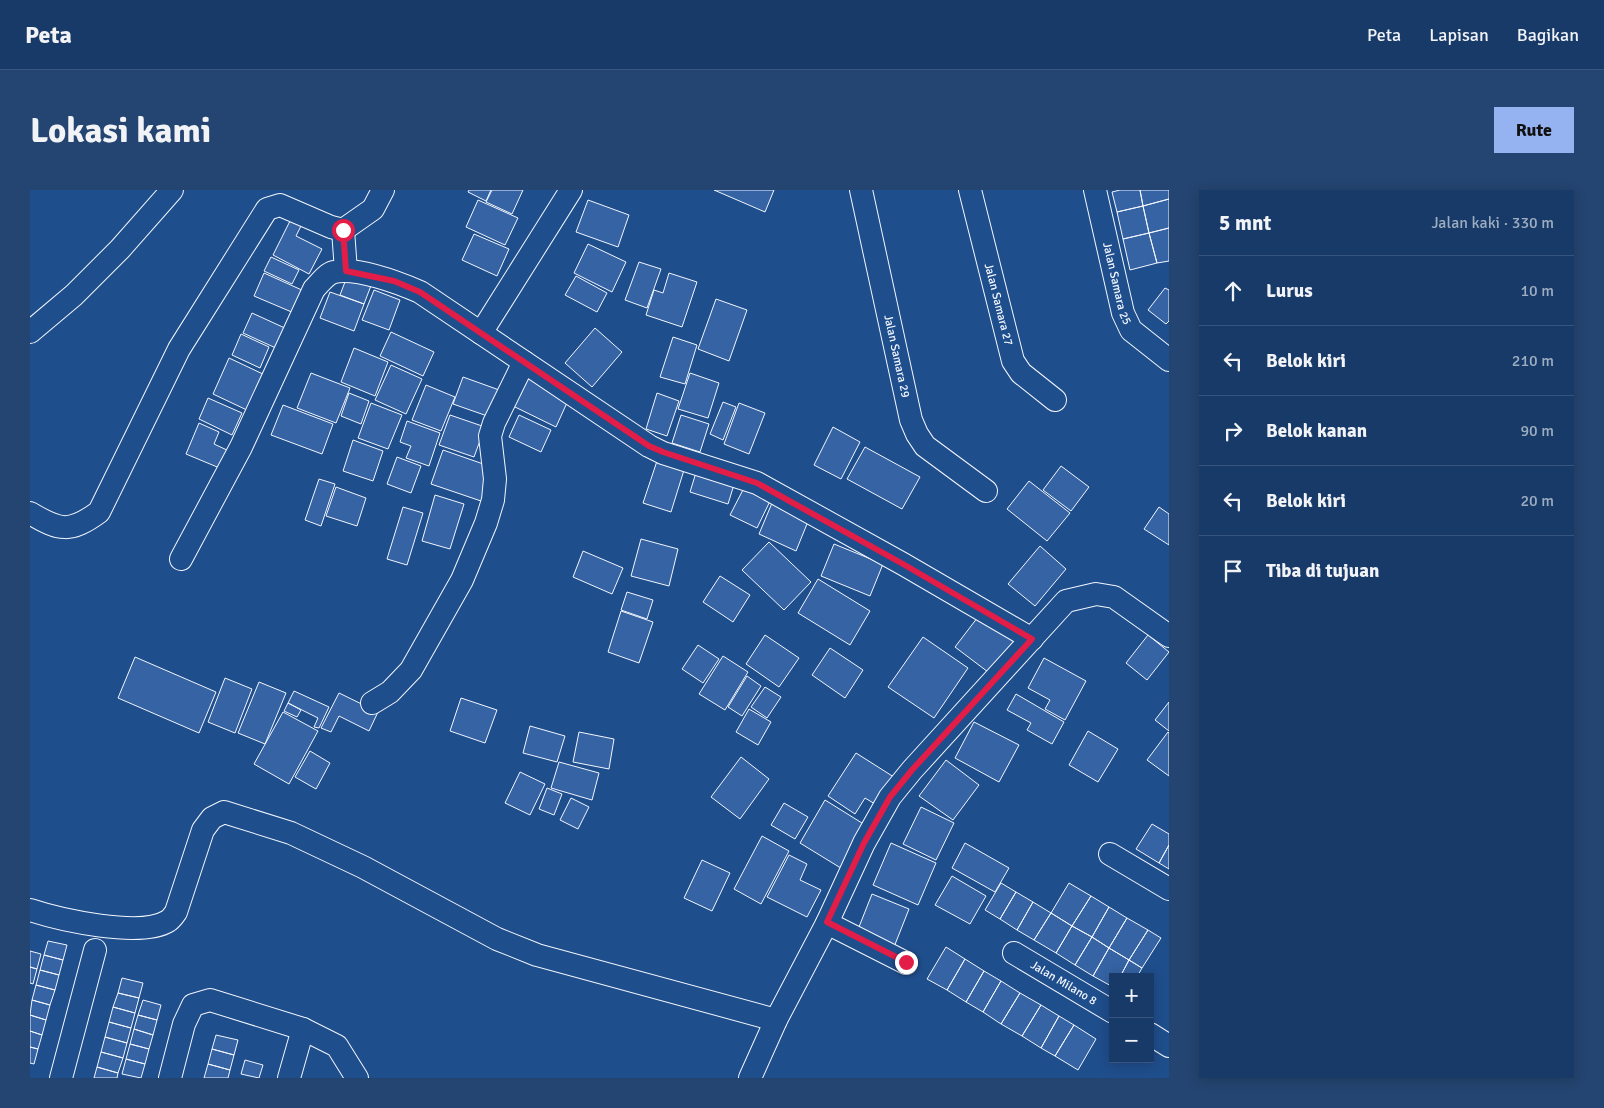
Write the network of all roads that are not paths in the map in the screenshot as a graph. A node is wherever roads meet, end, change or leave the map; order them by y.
1 (172, 190) edge
2 (383, 190) edge
3 (571, 190) edge
4 (861, 190) edge
5 (970, 190) edge
6 (1095, 190) edge
7 (343, 230) junction
8 (346, 271) junction
9 (30, 332) edge
10 (481, 333) junction
11 (1169, 360) edge
12 (524, 362) junction
13 (1055, 400) dead end
14 (986, 491) dead end
15 (30, 513) edge
16 (181, 559) dead end
17 (1169, 636) edge
18 (1032, 639) junction
19 (372, 703) dead end
20 (1110, 854) dead end
21 (1169, 889) edge
22 (30, 910) edge
23 (827, 922) junction
24 (95, 950) dead end
25 (1014, 953) dead end
26 (906, 962) dead end
27 (1109, 1010) edge
28 (776, 1020) junction
29 (303, 1029) junction
30 (1154, 1037) edge
31 (1169, 1046) edge
32 (60, 1078) edge
33 (170, 1078) edge
34 (290, 1078) edge
35 (357, 1078) edge
36 (750, 1078) edge

1 - 9 street
2 - 7 street
3 - 10 street
4 - 14 street, Jalan Samara 29
5 - 13 street, Jalan Samara 27
6 - 11 street, Jalan Samara 25
7 - 8 street
7 - 15 street
8 - 10 street
8 - 16 street
10 - 12 street
12 - 18 street
12 - 19 street
17 - 18 street
18 - 23 street
20 - 21 street
22 - 28 street
23 - 26 street
23 - 28 street
24 - 32 street
25 - 27 street, Jalan Milano 8
28 - 36 street
29 - 33 street
29 - 34 street
29 - 35 street
30 - 31 street

